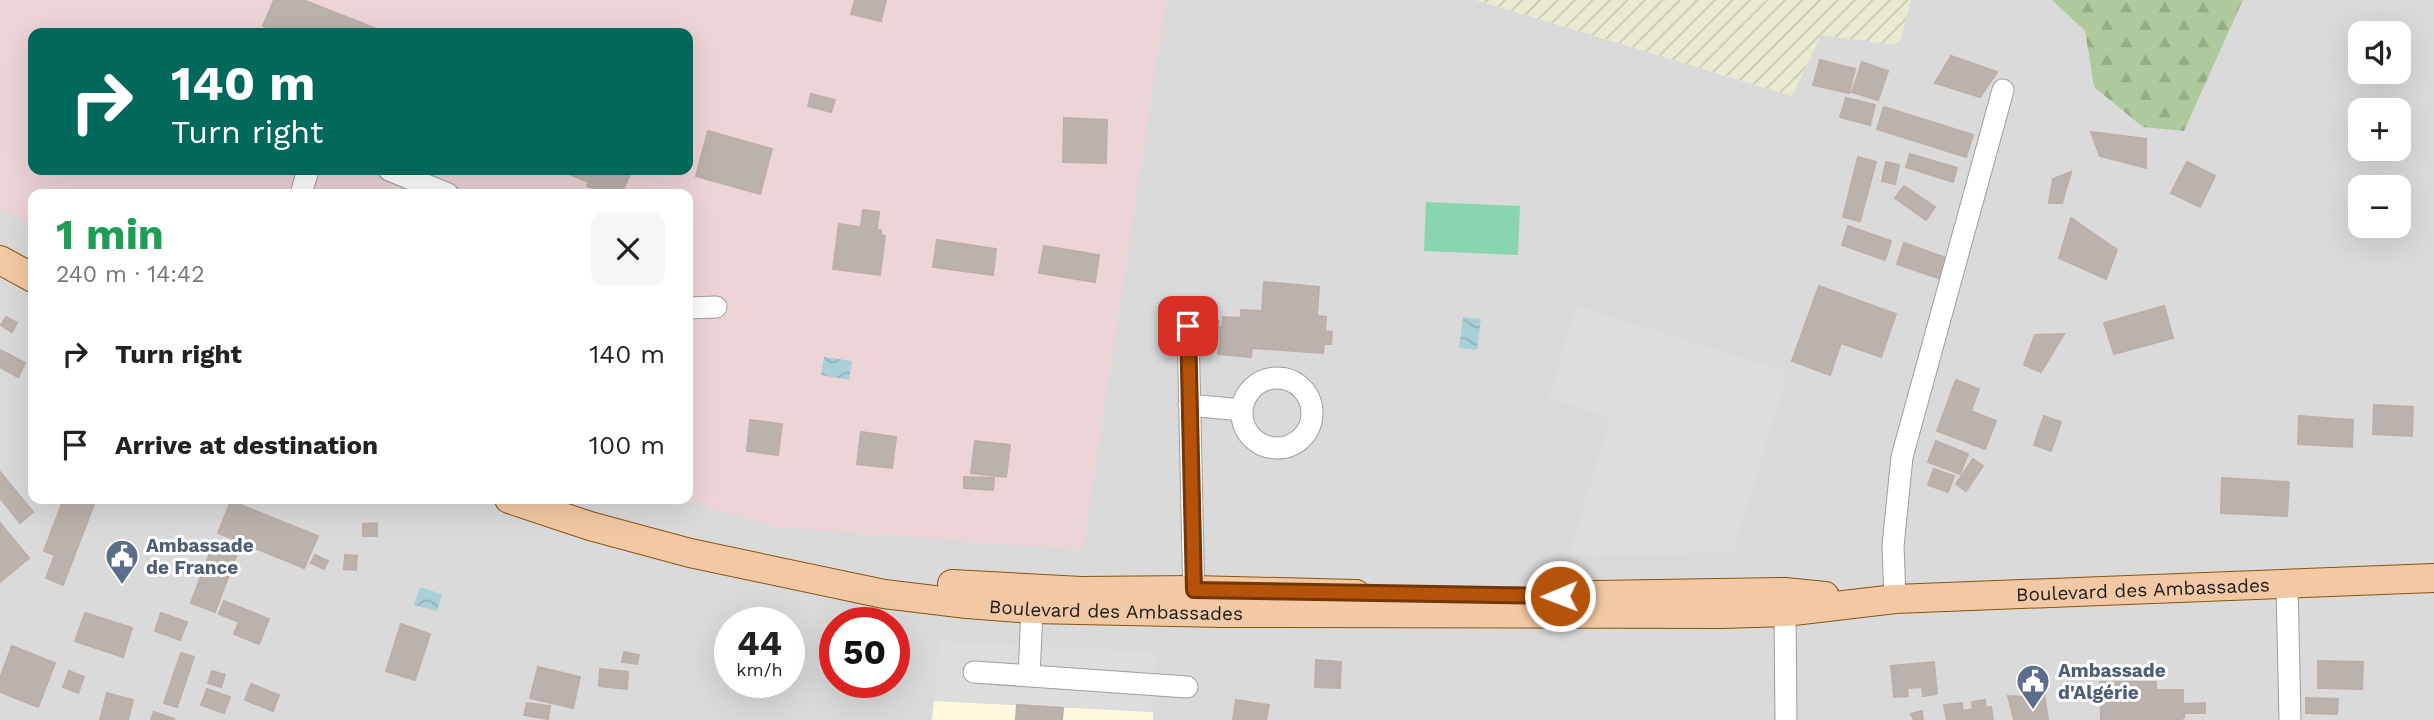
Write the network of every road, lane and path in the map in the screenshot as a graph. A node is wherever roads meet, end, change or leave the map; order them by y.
1 (2003, 90) dead end
2 (401, 175) edge
3 (436, 189) edge
4 (0, 260) edge
5 (28, 275) edge
6 (28, 279) edge
7 (0, 285) edge
8 (716, 307) dead end
9 (693, 308) edge
10 (1188, 326) dead end
11 (1189, 405) junction
12 (1242, 410) dead end
13 (524, 504) edge
14 (799, 576) junction
15 (2434, 578) edge
16 (2287, 584) junction
17 (1895, 599) junction
18 (1194, 601) junction
19 (1854, 604) junction
20 (1032, 609) junction
21 (1785, 612) junction
22 (974, 672) dead end
23 (1029, 676) junction
24 (1187, 687) dead end
25 (1786, 720) edge
26 (2290, 720) edge

1 - 17 street
2 - 3 street
4 - 5 main road
6 - 7 main road
8 - 9 street
10 - 11 street
11 - 12 street
11 - 18 street
13 - 14 main road, Boulevard des Ambassades
14 - 18 main road, Boulevard des Ambassades
14 - 20 main road, Boulevard des Ambassades
15 - 16 main road, Boulevard des Ambassades
16 - 17 main road, Boulevard des Ambassades
16 - 26 street
17 - 19 main road, Boulevard des Ambassades
18 - 19 main road, Boulevard des Ambassades
18 - 20 main road, Boulevard des Ambassades
18 - 21 main road, Boulevard des Ambassades
19 - 21 main road, Boulevard des Ambassades
20 - 23 street
21 - 25 street
22 - 23 street
23 - 24 street

